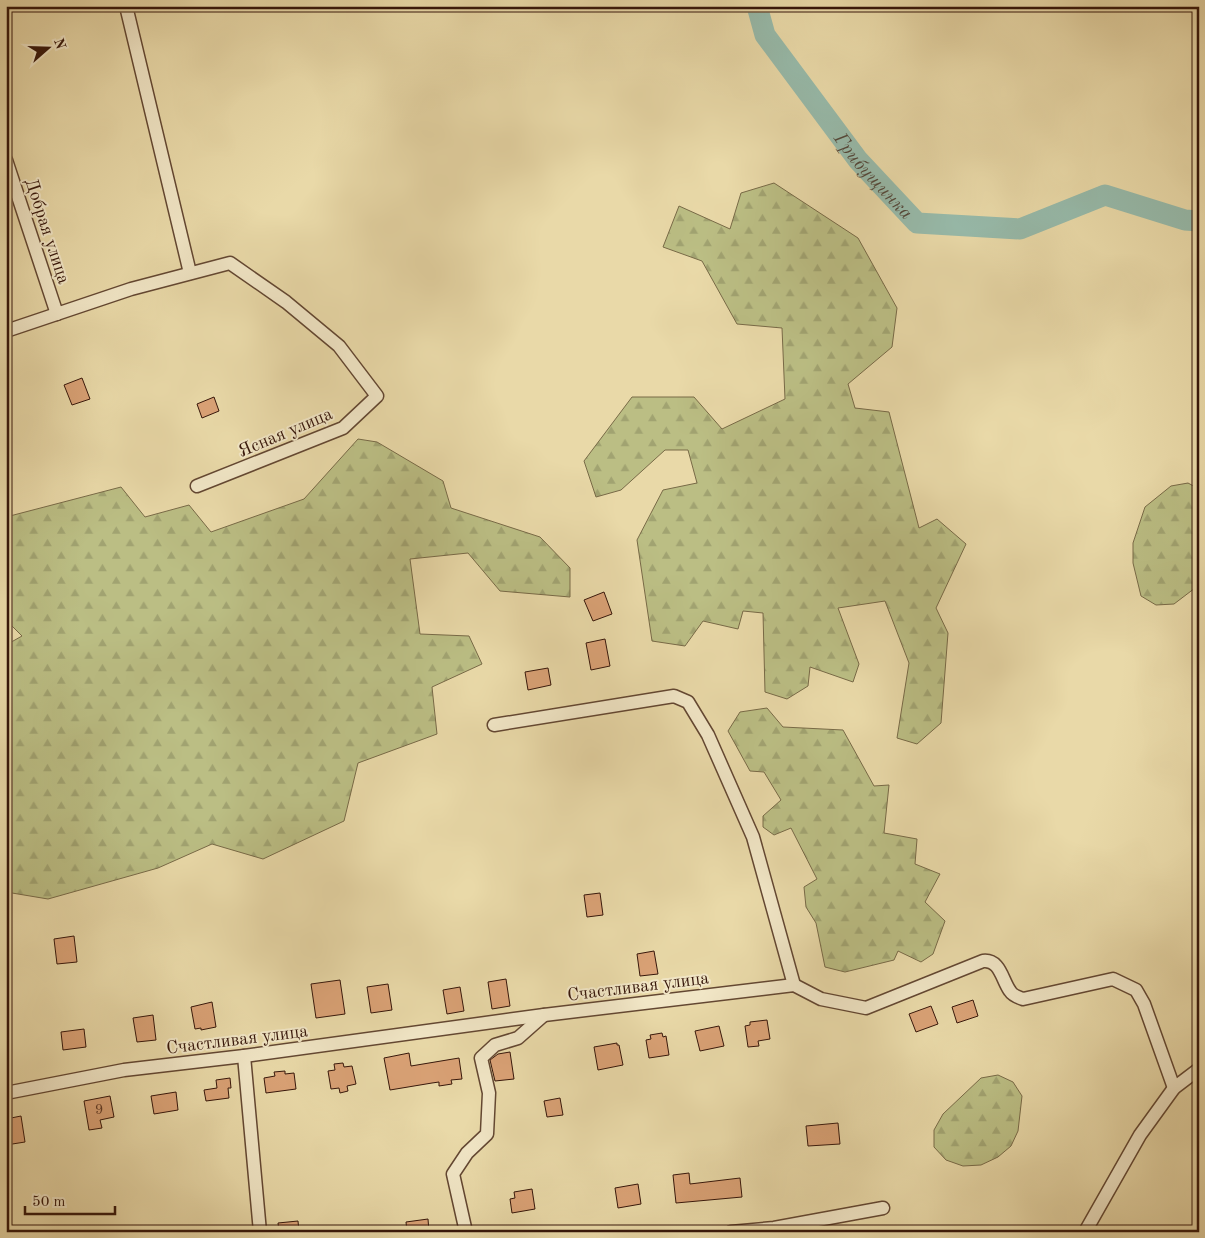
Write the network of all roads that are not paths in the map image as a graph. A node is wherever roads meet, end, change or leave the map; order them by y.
1 (126, 6) edge
2 (6, 160) edge
3 (190, 273) junction
4 (57, 314) junction
5 (6, 332) edge
6 (197, 486) dead end
7 (494, 724) dead end
8 (794, 985) junction
9 (544, 1015) junction
10 (244, 1056) junction
11 (1199, 1069) edge
12 (1174, 1088) junction
13 (6, 1093) edge
14 (884, 1208) dead end
15 (260, 1232) edge
16 (466, 1232) edge
17 (731, 1232) edge
18 (1084, 1232) edge

1 - 3 street
2 - 4 street, Добрая улица
3 - 4 street
3 - 6 street, Ясная улица
4 - 5 street
7 - 8 street
8 - 9 street, Счастливая улица
8 - 12 street
9 - 10 street, Счастливая улица
9 - 16 street
10 - 13 street, Счастливая улица
10 - 15 street
11 - 12 street
12 - 18 street
14 - 17 street

